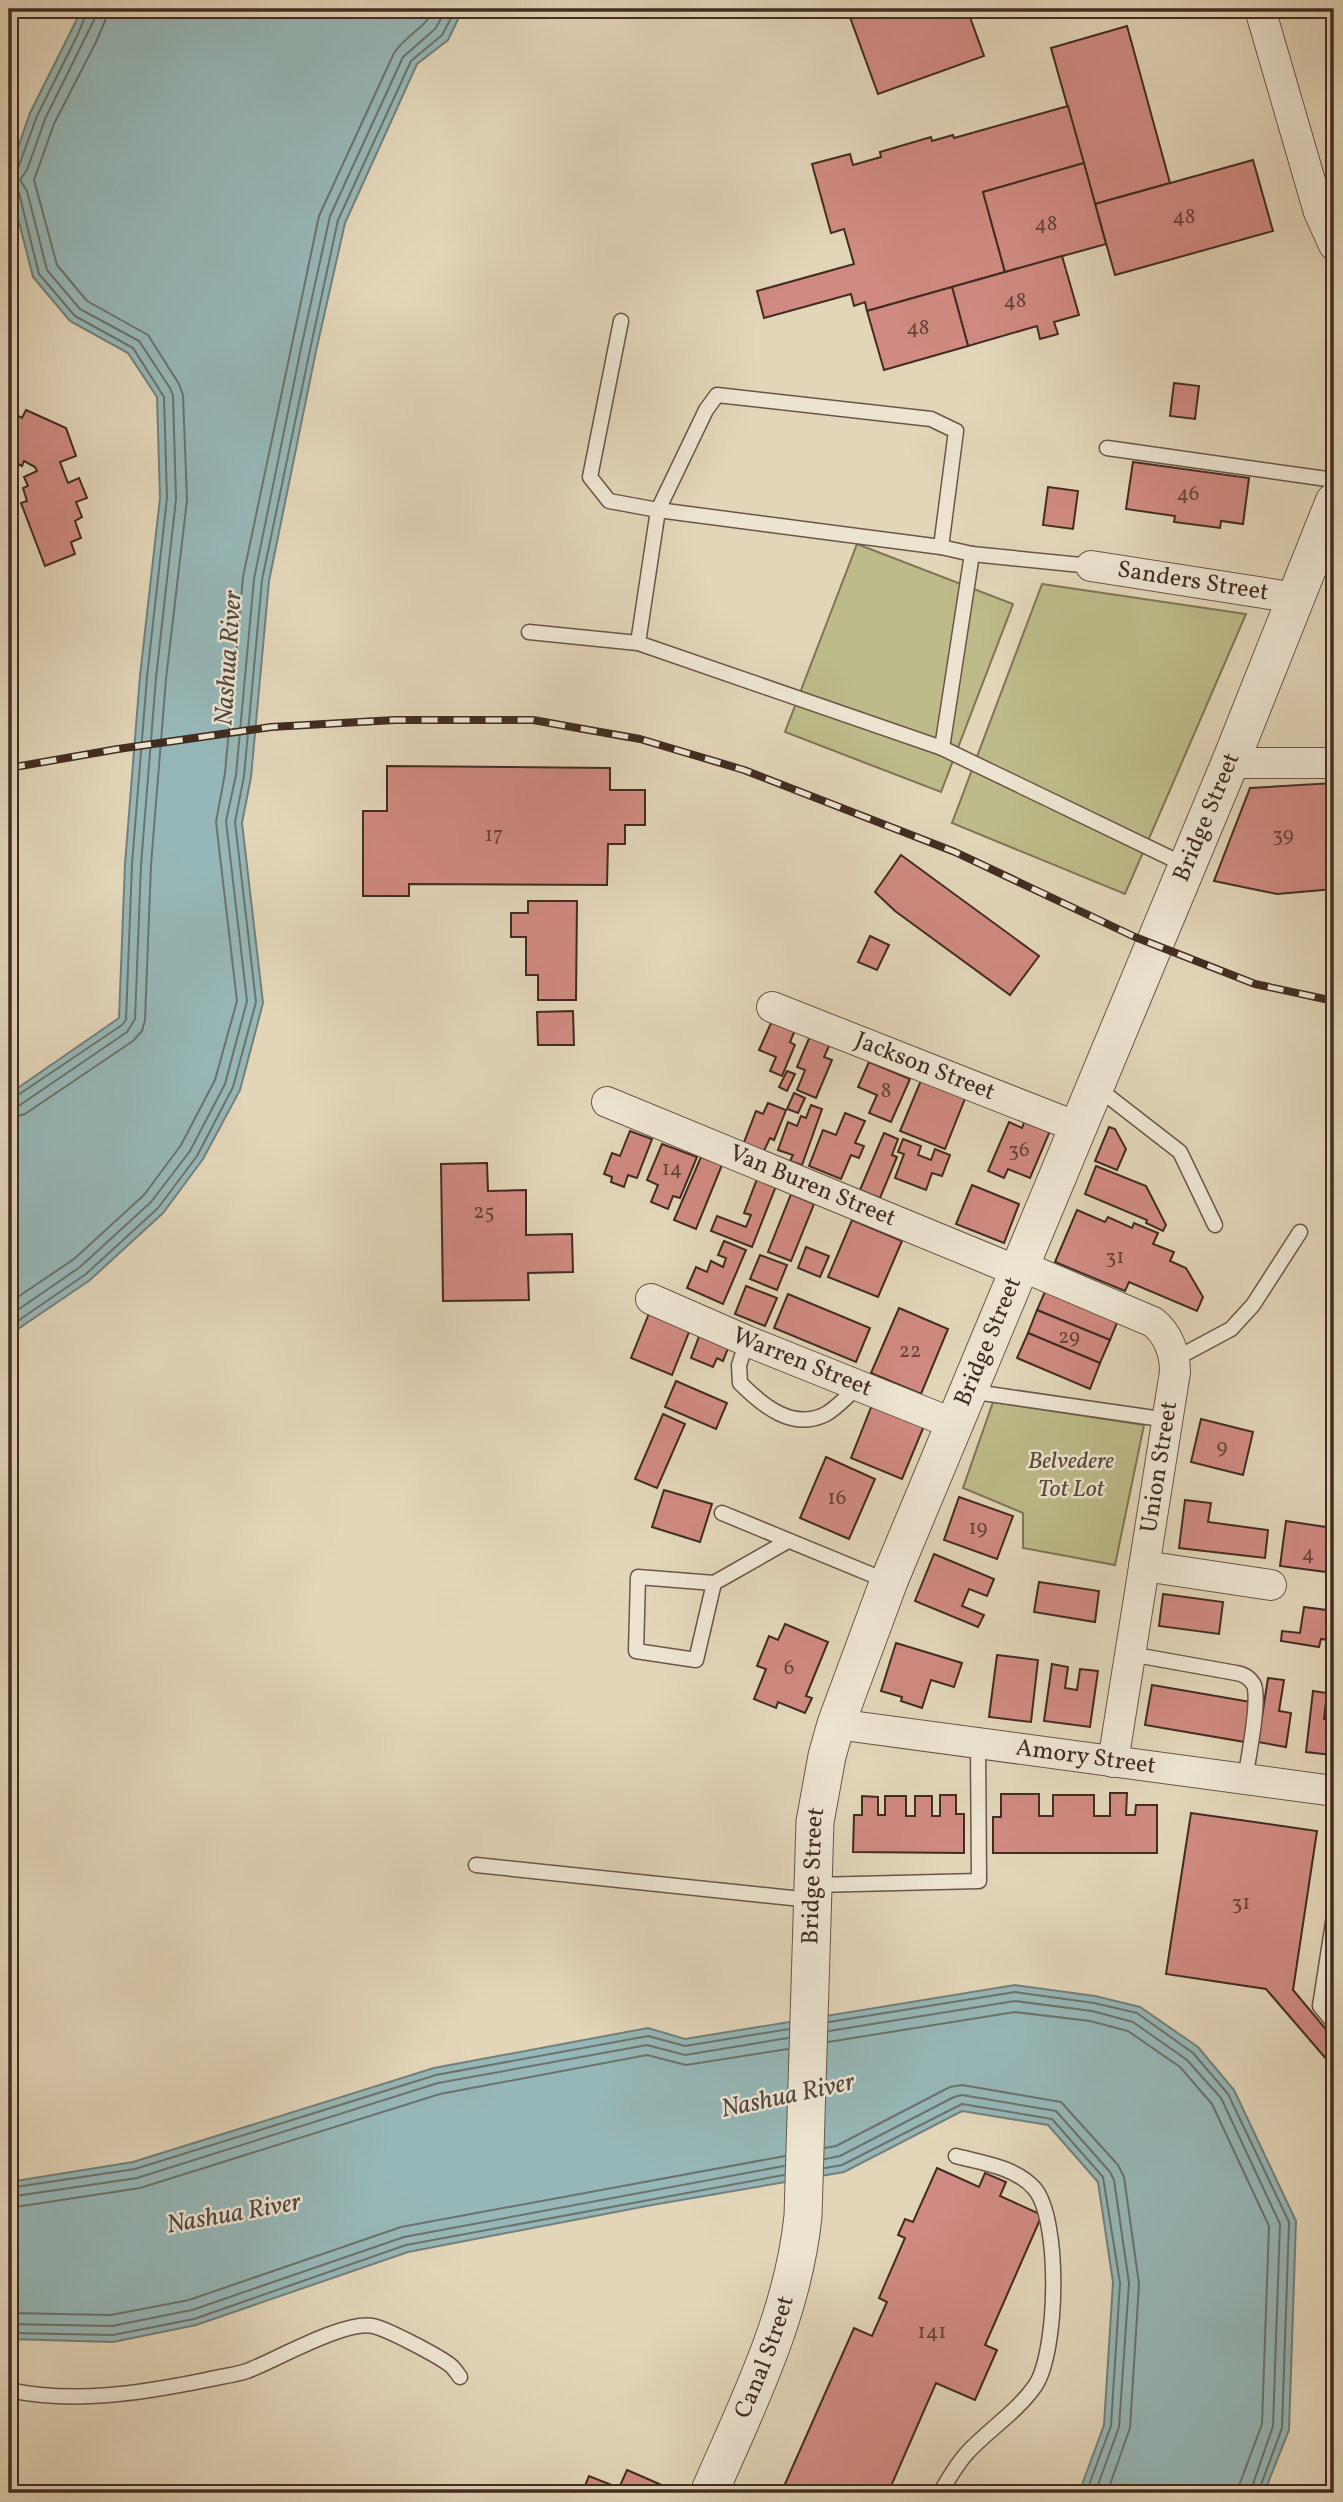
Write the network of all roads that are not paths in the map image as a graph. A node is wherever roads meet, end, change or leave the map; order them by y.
1 (1260, 9) edge
2 (1334, 245) edge
3 (621, 321) dead end
4 (1107, 448) dead end
5 (1334, 480) edge
6 (658, 510) junction
7 (1332, 515) edge
8 (941, 547) junction
9 (972, 554) junction
10 (1091, 566) joint
11 (1296, 598) junction
12 (529, 632) dead end
13 (638, 643) junction
14 (942, 748) junction
15 (1230, 762) junction
16 (1334, 763) edge
17 (1187, 866) junction
18 (772, 1007) dead end
19 (1094, 1086) junction
20 (607, 1102) dead end
21 (1077, 1127) junction
22 (1215, 1225) dead end
23 (1300, 1232) dead end
24 (1018, 1268) junction
25 (651, 1299) dead end
26 (747, 1340) junction
27 (1175, 1359) junction
28 (859, 1385) junction
29 (968, 1391) junction
30 (1168, 1420) junction
31 (954, 1424) junction
32 (722, 1513) dead end
33 (788, 1541) junction
34 (1144, 1566) junction
35 (889, 1581) junction
36 (714, 1583) junction
37 (1271, 1585) dead end
38 (1130, 1654) junction
39 (836, 1724) junction
40 (978, 1744) junction
41 (1112, 1762) junction
42 (1245, 1779) junction
43 (1334, 1791) edge
44 (475, 1865) dead end
45 (812, 1893) junction
46 (1334, 1916) edge
47 (1334, 2023) edge
48 (956, 2156) dead end
49 (803, 2216) joint
50 (460, 2376) dead end
51 (9, 2390) edge
52 (709, 2493) edge
53 (940, 2493) edge

1 - 2 street
3 - 6 lane
4 - 5 lane
6 - 8 lane
6 - 8 lane
6 - 13 lane
7 - 11 street, Bridge Street
8 - 9 lane
9 - 10 lane
9 - 14 lane
10 - 11 street, Sanders Street
11 - 15 street, Bridge Street
12 - 13 lane
13 - 14 lane
14 - 17 lane
15 - 16 street
15 - 17 street, Bridge Street
17 - 19 street, Bridge Street
18 - 21 street, Jackson Street
19 - 21 street, Bridge Street
19 - 22 lane
20 - 24 street, Van Buren Street
21 - 24 street, Bridge Street
23 - 27 lane
24 - 27 street
24 - 29 street, Bridge Street
25 - 26 street, Warren Street
26 - 28 street, Warren Street
26 - 28 lane
27 - 30 street, Union Street
28 - 31 street, Warren Street
29 - 30 lane
29 - 31 street, Bridge Street
30 - 34 street, Union Street
31 - 35 street, Bridge Street
32 - 33 lane
33 - 35 lane
33 - 36 lane
34 - 37 street
34 - 38 street, Union Street
35 - 39 street, Bridge Street
36 - 36 lane
38 - 41 street, Union Street
38 - 42 lane
39 - 40 street, Amory Street
39 - 45 street, Bridge Street
40 - 41 street, Amory Street
40 - 45 lane
41 - 42 street, Amory Street
42 - 43 street, Amory Street
44 - 45 lane
45 - 49 street, Bridge Street
46 - 47 lane
48 - 53 lane
49 - 52 street, Canal Street
50 - 51 lane

